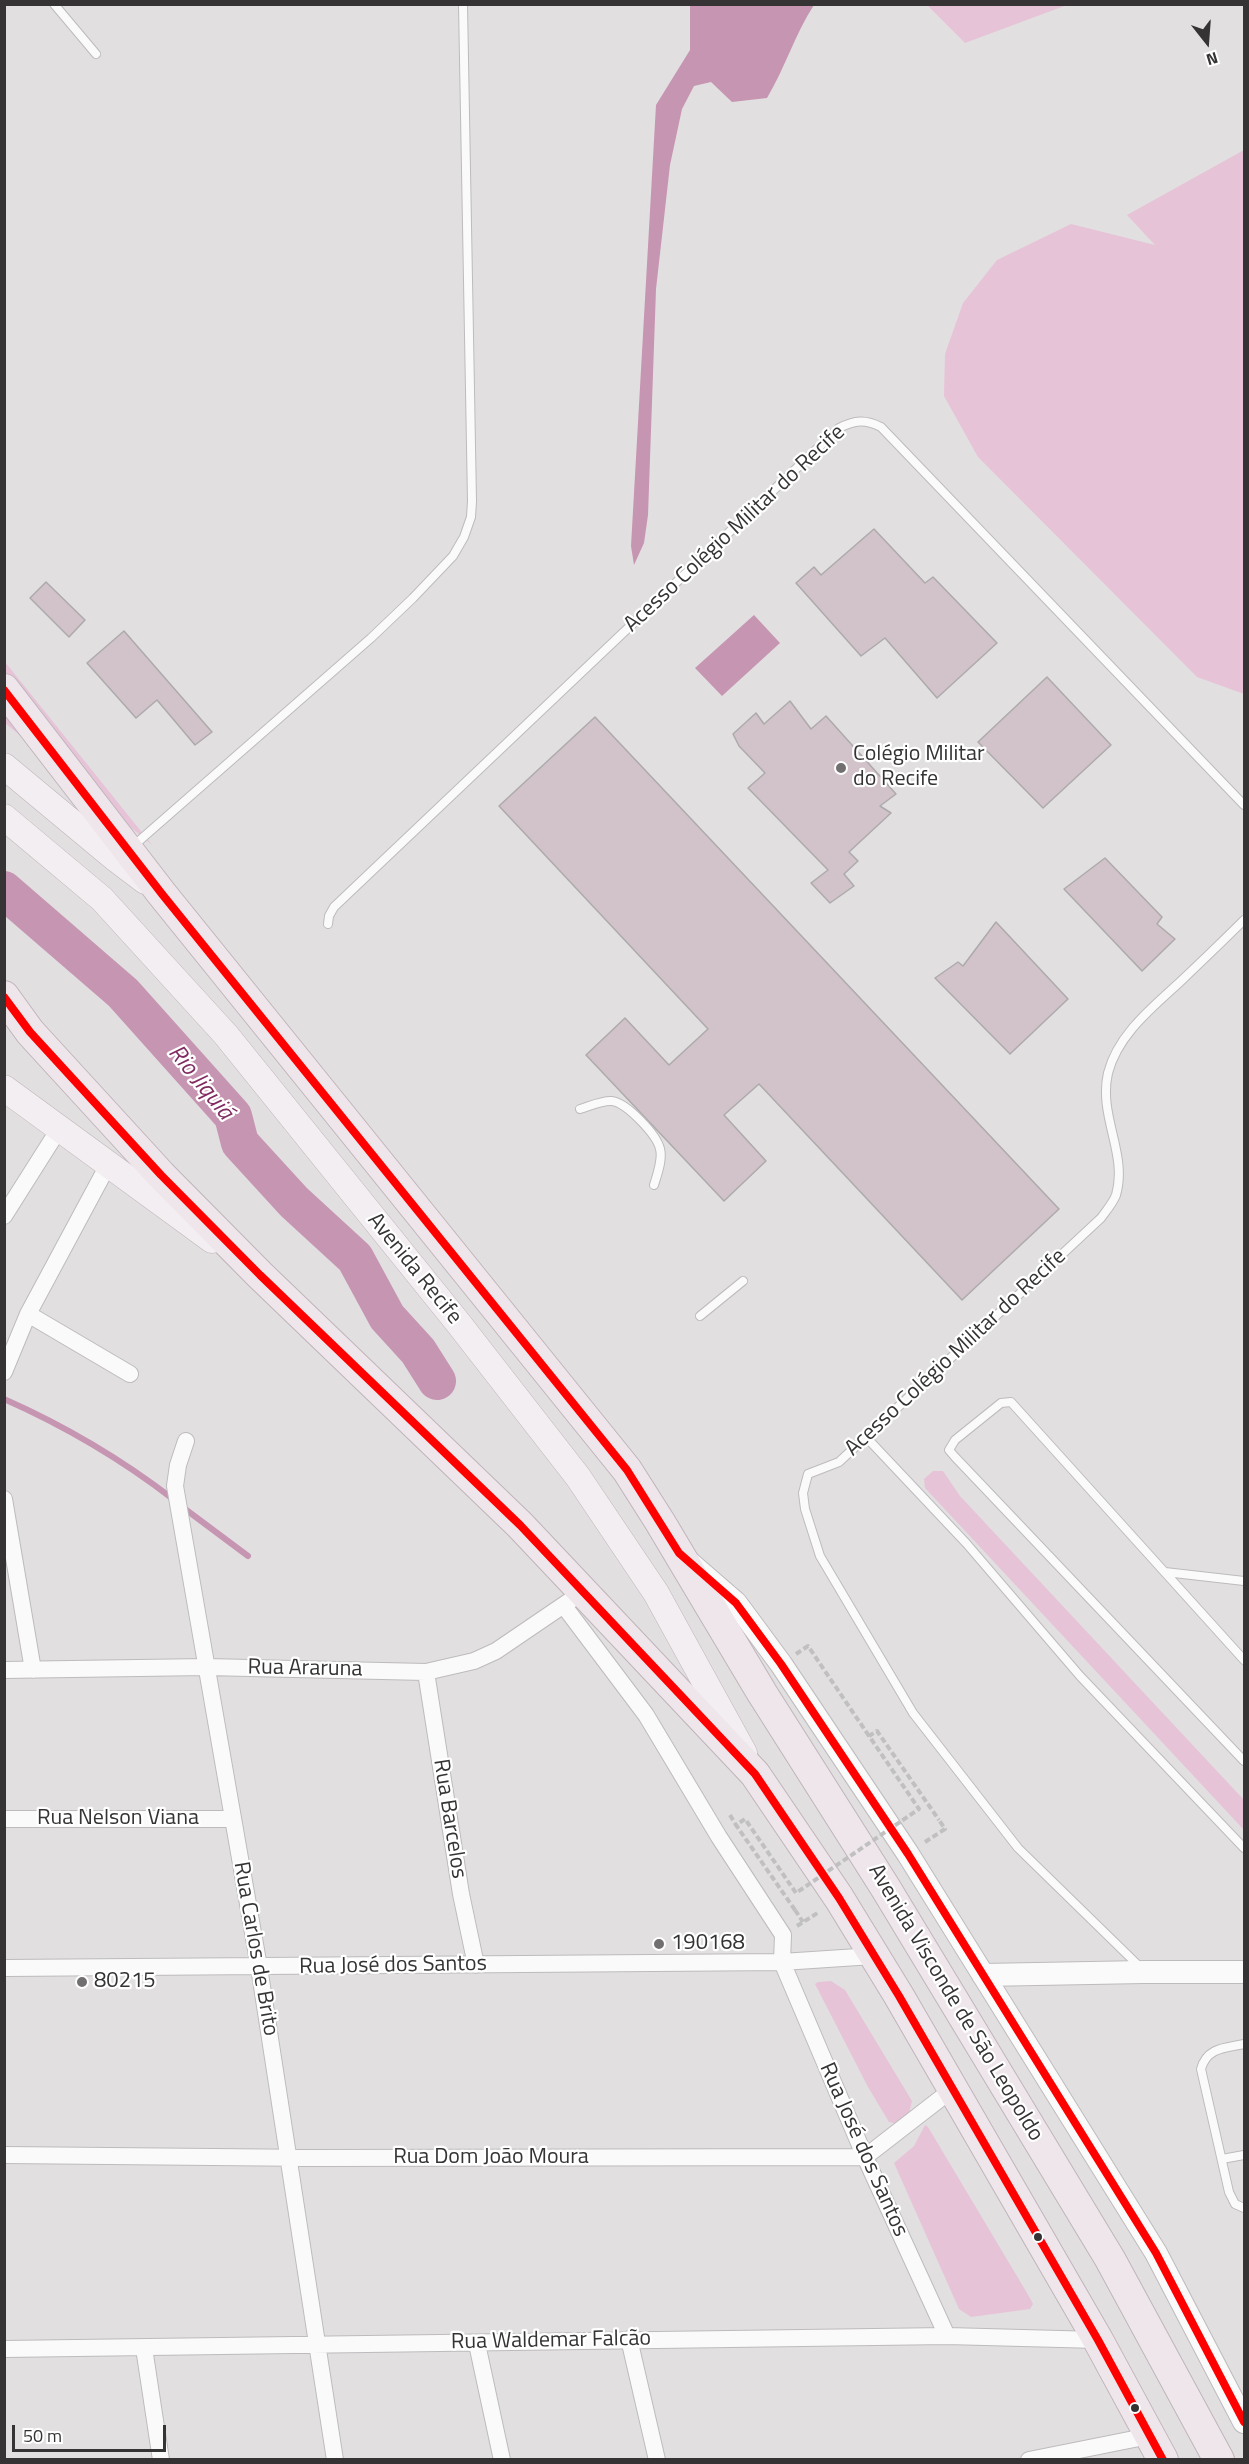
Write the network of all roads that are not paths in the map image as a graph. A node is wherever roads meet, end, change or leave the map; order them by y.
1 (54, 4) edge
2 (463, 4) edge
3 (96, 54) dead end
4 (4, 689) edge
5 (4, 765) edge
6 (1245, 805) edge
7 (4, 817) edge
8 (130, 849) junction
9 (162, 894) junction
10 (1245, 921) edge
11 (328, 924) dead end
12 (4, 996) edge
13 (4, 1088) edge
14 (580, 1109) dead end
15 (59, 1129) junction
16 (108, 1165) junction
17 (654, 1185) dead end
18 (4, 1216) edge
19 (260, 1275) junction
20 (743, 1281) dead end
21 (28, 1314) junction
22 (700, 1316) dead end
23 (4, 1372) edge
24 (130, 1374) dead end
25 (866, 1437) junction
26 (186, 1441) dead end
27 (4, 1499) edge
28 (679, 1553) junction
29 (1165, 1572) junction
30 (1245, 1581) edge
31 (574, 1598) junction
32 (1245, 1660) edge
33 (206, 1667) junction
34 (4, 1670) edge
35 (33, 1670) junction
36 (426, 1672) junction
37 (1245, 1761) edge
38 (755, 1774) junction
39 (4, 1819) edge
40 (232, 1819) junction
41 (1245, 1848) edge
42 (873, 1956) junction
43 (782, 1962) junction
44 (476, 1965) junction
45 (259, 1967) junction
46 (4, 1968) edge
47 (1144, 1972) junction
48 (1245, 1972) edge
49 (983, 1975) junction
50 (1245, 2044) edge
51 (954, 2088) junction
52 (4, 2155) edge
53 (1245, 2155) edge
54 (288, 2157) junction
55 (865, 2157) junction
56 (1222, 2159) junction
57 (1245, 2208) edge
58 (947, 2336) junction
59 (629, 2339) junction
60 (1098, 2340) junction
61 (477, 2344) junction
62 (317, 2345) junction
63 (144, 2348) junction
64 (4, 2349) edge
65 (1245, 2422) edge
66 (1156, 2448) edge
67 (161, 2460) edge
68 (335, 2460) edge
69 (502, 2460) edge
70 (657, 2460) edge
71 (1029, 2460) edge
72 (1219, 2460) edge

1 - 3 lane
2 - 8 lane
4 - 8 highway, Avenida Visconde de São Leopoldo
5 - 9 main road
6 - 11 lane, Acesso Colégio Militar do Recife
7 - 38 main road, Avenida Recife
8 - 9 highway, Avenida Visconde de São Leopoldo
9 - 28 highway, Avenida Visconde de São Leopoldo
10 - 25 lane, Acesso Colégio Militar do Recife
12 - 19 highway, Avenida Visconde de São Leopoldo
13 - 15 main road, Avenida Visconde de São Leopoldo
14 - 17 lane
15 - 16 main road, Avenida Visconde de São Leopoldo
15 - 18 street
16 - 19 main road, Avenida Visconde de São Leopoldo
16 - 21 street
19 - 31 highway, Avenida Visconde de São Leopoldo
20 - 22 lane
21 - 23 street
21 - 24 street
25 - 41 lane
25 - 47 lane, Acesso Colégio Militar do Recife
26 - 33 street, Rua Carlos de Brito
27 - 35 street
28 - 49 main road, Avenida Visconde de São Leopoldo
28 - 72 highway, Avenida Visconde de São Leopoldo
29 - 30 lane
29 - 32 lane
29 - 37 lane
31 - 36 street, Rua Araruna
31 - 38 highway, Avenida Visconde de São Leopoldo
31 - 43 street, Rua José dos Santos
33 - 35 street, Rua Araruna
33 - 36 street, Rua Araruna
33 - 40 street, Rua Carlos de Brito
34 - 35 street, Rua Araruna
36 - 44 street, Rua Barcelos
38 - 42 highway, Avenida Visconde de São Leopoldo
39 - 40 street, Rua Nelson Viana
40 - 45 street, Rua Carlos de Brito
42 - 43 street, Rua José dos Santos
42 - 51 highway, Avenida Visconde de São Leopoldo
43 - 44 street, Rua José dos Santos
43 - 55 street, Rua José dos Santos
44 - 45 street, Rua José dos Santos
45 - 46 street, Rua José dos Santos
45 - 54 street, Rua Carlos de Brito
47 - 48 main road
47 - 49 main road
49 - 65 main road, Avenida Visconde de São Leopoldo
50 - 56 lane
51 - 55 street
51 - 60 highway, Avenida Visconde de São Leopoldo
52 - 54 street, Rua Dom João Moura
53 - 56 lane
54 - 55 street, Rua Dom João Moura
54 - 62 street, Rua Carlos de Brito
55 - 58 street, Rua José dos Santos
56 - 57 lane
58 - 59 street, Rua Waldemar Falcão
58 - 60 street, Rua Waldemar Falcão
59 - 61 street, Rua Waldemar Falcão
59 - 70 street
60 - 66 highway, Avenida Visconde de São Leopoldo
61 - 62 street, Rua Waldemar Falcão
61 - 69 street
62 - 63 street, Rua Waldemar Falcão
62 - 68 street, Rua Carlos de Brito
63 - 64 street, Rua Waldemar Falcão
63 - 67 street
66 - 71 street

